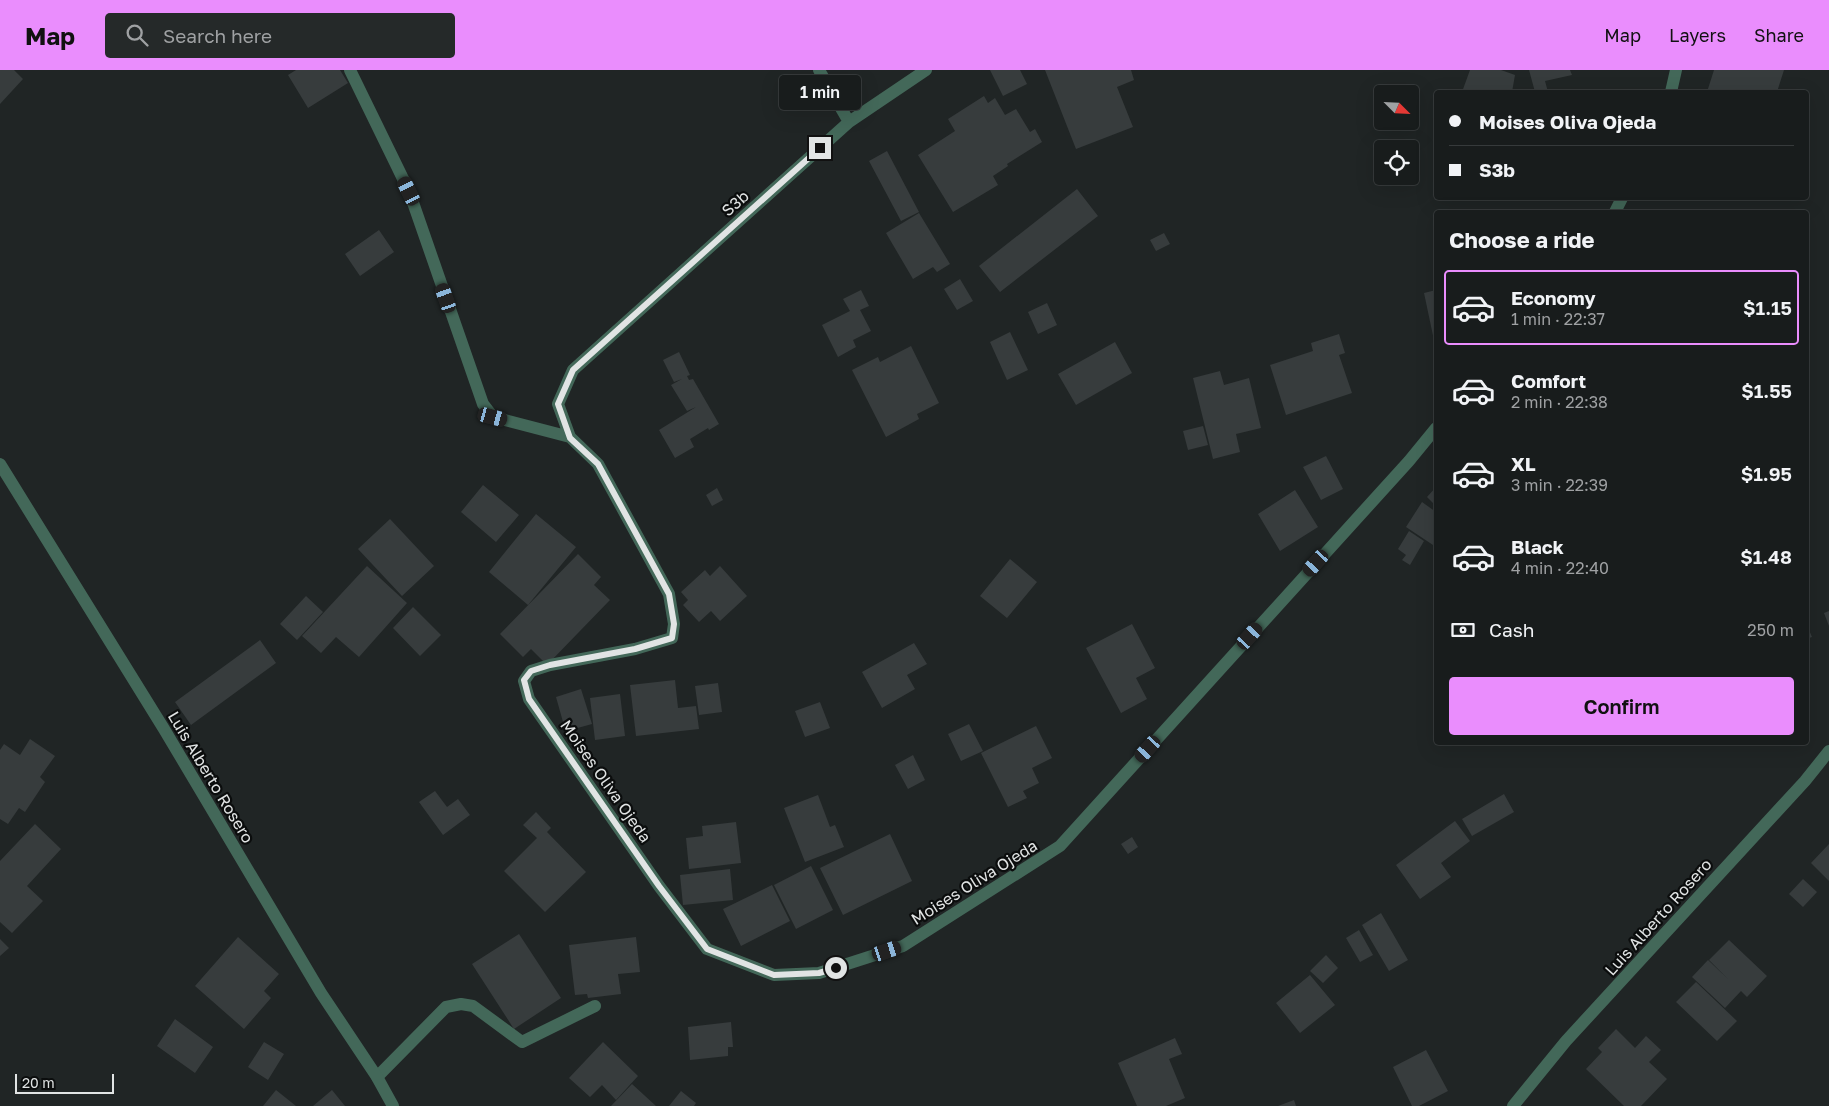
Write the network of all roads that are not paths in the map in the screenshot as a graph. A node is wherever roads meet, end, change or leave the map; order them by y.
1 (350, 70) edge
2 (819, 70) edge
3 (926, 70) edge
4 (1676, 70) edge
5 (1671, 90) edge
6 (849, 122) junction
7 (573, 370) joint
8 (1434, 430) edge
9 (570, 438) junction
10 (0, 464) edge
11 (1829, 751) edge
12 (595, 1006) dead end
13 (377, 1077) junction
14 (393, 1106) edge
15 (1513, 1106) edge

1 - 9 street, Moises Oliva Ojeda
2 - 6 street
3 - 6 street, S3b
4 - 5 street
6 - 7 street, S3b
7 - 9 street, Moises Oliva Ojeda
8 - 9 street, Moises Oliva Ojeda
10 - 13 street, Luis Alberto Rosero
11 - 15 street, Luis Alberto Rosero
12 - 13 street
13 - 14 street, Luis Alberto Rosero

